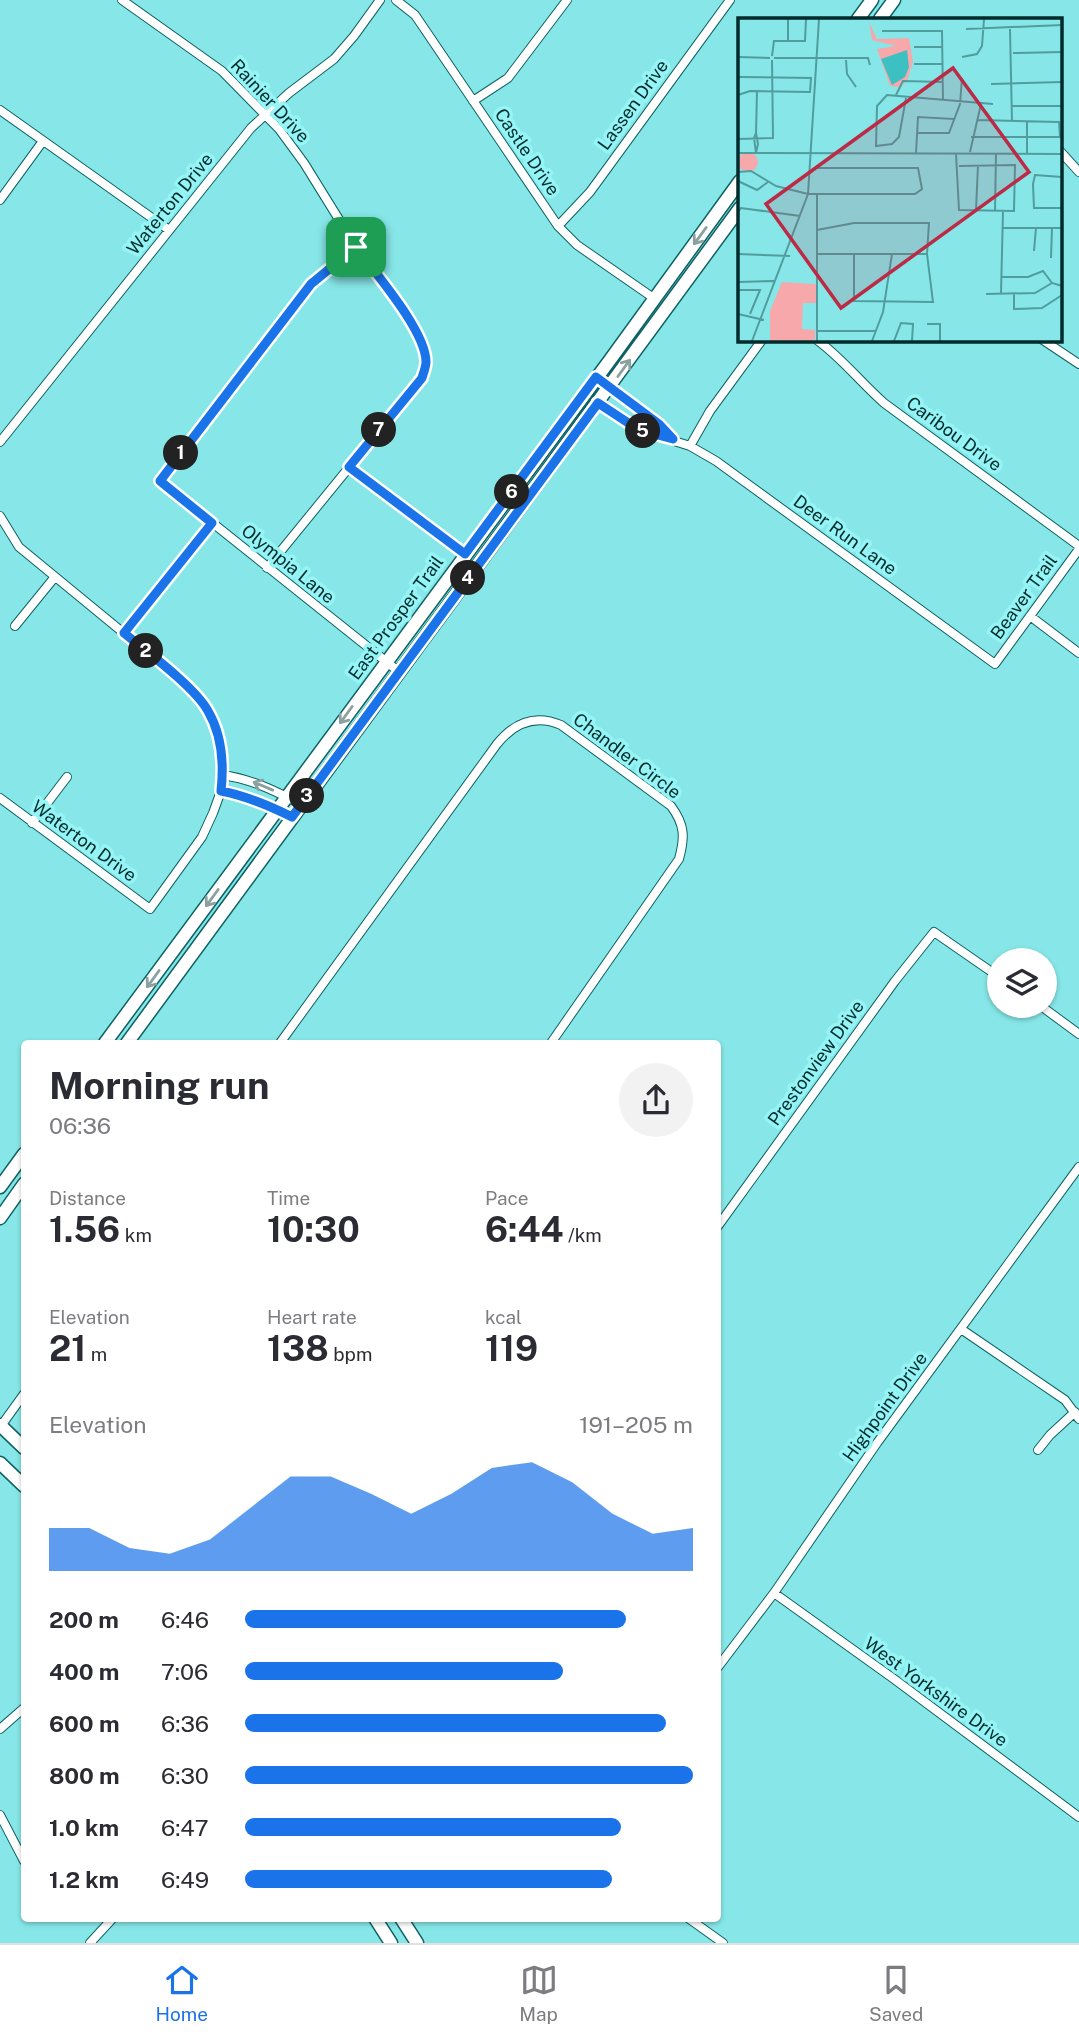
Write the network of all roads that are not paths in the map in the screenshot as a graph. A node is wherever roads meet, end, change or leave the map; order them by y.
1 (122, 0) edge
2 (380, 0) edge
3 (396, 0) edge
4 (567, 0) edge
5 (730, 0) edge
6 (872, 0) edge
7 (894, 0) edge
8 (859, 18) edge
9 (881, 18) edge
10 (473, 100) junction
11 (0, 110) edge
12 (265, 114) junction
13 (43, 141) junction
14 (1062, 153) edge
15 (1079, 173) edge
16 (738, 184) edge
17 (0, 200) edge
18 (738, 211) edge
19 (558, 226) junction
20 (169, 230) junction
21 (356, 247) junction
22 (655, 299) junction
23 (761, 341) edge
24 (818, 341) edge
25 (1044, 341) edge
26 (1079, 364) edge
27 (596, 377) junction
28 (610, 387) junction
29 (585, 393) junction
30 (598, 403) junction
31 (673, 439) junction
32 (0, 442) edge
33 (690, 446) junction
34 (349, 467) junction
35 (0, 516) edge
36 (212, 523) junction
37 (1079, 548) edge
38 (465, 554) junction
39 (267, 568) junction
40 (54, 578) junction
41 (1030, 616) junction
42 (15, 626) dead end
43 (124, 633) junction
44 (1079, 653) edge
45 (386, 662) junction
46 (995, 664) joint
47 (398, 671) junction
48 (222, 775) junction
49 (67, 777) dead end
50 (221, 791) junction
51 (286, 797) junction
52 (0, 798) edge
53 (301, 804) junction
54 (278, 810) junction
55 (292, 817) junction
56 (32, 823) junction
57 (987, 969) edge
58 (1057, 1018) edge
59 (1079, 1034) edge
60 (107, 1040) edge
61 (129, 1040) edge
62 (282, 1040) edge
63 (553, 1040) edge
64 (21, 1158) edge
65 (1079, 1167) edge
66 (0, 1187) edge
67 (21, 1188) edge
68 (0, 1217) edge
69 (721, 1222) edge
70 (961, 1329) junction
71 (21, 1398) edge
72 (1077, 1415) edge
73 (0, 1425) edge
74 (21, 1445) edge
75 (1038, 1450) dead end
76 (0, 1462) edge
77 (21, 1483) edge
78 (774, 1593) junction
79 (721, 1663) edge
80 (21, 1710) edge
81 (0, 1728) edge
82 (0, 1815) edge
83 (1079, 1817) edge
84 (21, 1855) edge
85 (109, 1922) edge
86 (378, 1922) edge
87 (404, 1922) edge
88 (694, 1922) edge
89 (90, 1943) edge
90 (391, 1943) edge
91 (417, 1943) edge
92 (723, 1943) edge

1 - 12 street, Rainier Drive
2 - 12 street, Waterton Drive
3 - 10 street, Castle Drive
4 - 10 street
5 - 19 street, Lassen Drive
6 - 8 main road
7 - 9 main road
10 - 19 street, Castle Drive
11 - 13 street
12 - 20 street, Waterton Drive
12 - 21 street, Rainier Drive
13 - 17 street
13 - 20 street
14 - 15 street
16 -> 22 main road, East Prosper Trail
28 -> 18 main road, East Prosper Trail
19 - 22 street, Castle Drive
20 - 32 street, Waterton Drive
21 - 34 street, Rainier Drive
21 - 36 street, Olympia Lane
22 - 27 main road, East Prosper Trail
23 - 33 street
24 - 37 street, Caribou Drive
25 - 26 street
27 - 28 street, Deer Run Lane
27 - 29 main road, East Prosper Trail
28 - 30 main road, East Prosper Trail
28 - 31 street, Deer Run Lane
29 - 30 street, Deer Run Lane
29 - 38 main road, East Prosper Trail
30 - 31 street, Deer Run Lane
30 - 47 main road, East Prosper Trail
31 - 33 street, Deer Run Lane
33 - 46 street, Deer Run Lane
34 - 38 street
34 - 39 street
35 - 40 street
36 - 39 street, Olympia Lane
36 - 43 street
37 - 41 street, Beaver Trail
38 - 45 main road, East Prosper Trail
39 - 45 street, Olympia Lane
40 - 42 street
40 - 43 street
41 - 44 street
41 - 46 street, Beaver Trail
43 - 48 street
45 - 47 street, Olympia Lane
45 -> 51 main road, East Prosper Trail
47 - 53 main road, East Prosper Trail
48 - 50 street
51 -> 48 street
49 - 56 street
50 - 54 street
50 - 56 street, Waterton Drive
51 - 53 street
51 - 54 main road, East Prosper Trail
52 - 56 street, Waterton Drive
53 - 55 main road, East Prosper Trail
54 - 55 street
54 -> 60 main road, East Prosper Trail
55 - 61 main road, East Prosper Trail
57 - 69 street, Prestonview Drive
58 - 59 street
62 - 63 street, Chandler Circle
64 - 66 main road
65 - 70 street, Highpoint Drive
67 - 68 main road
70 - 72 street
70 - 78 street, Highpoint Drive
71 - 73 street
72 - 75 street
73 - 74 main road
76 - 77 main road
78 - 79 street, Highpoint Drive
78 - 83 street, West Yorkshire Drive
80 - 81 street
82 - 84 street
85 - 89 street
86 - 90 main road
87 - 91 main road
88 - 92 street

